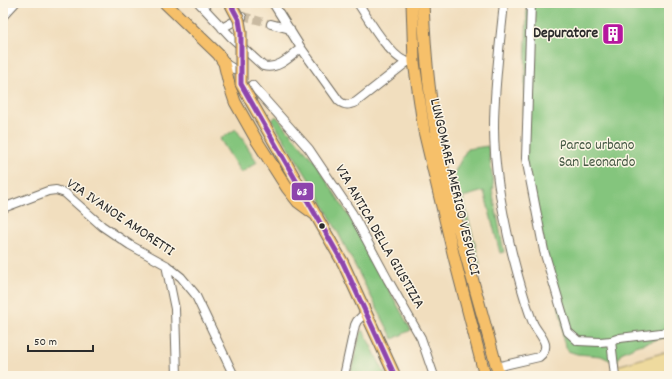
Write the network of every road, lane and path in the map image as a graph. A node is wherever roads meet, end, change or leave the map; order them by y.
1 (15, 3) edge
2 (165, 3) edge
3 (199, 3) edge
4 (230, 3) edge
5 (273, 3) edge
6 (358, 3) edge
7 (412, 3) edge
8 (423, 3) edge
9 (504, 3) edge
10 (531, 3) edge
11 (3, 16) edge
12 (243, 16) dead end
13 (271, 24) tunnel mouth
14 (222, 28) junction
15 (290, 29) junction
16 (425, 43) junction
17 (301, 48) junction
18 (410, 62) junction
19 (224, 63) junction
20 (234, 69) dead end
21 (428, 78) junction
22 (252, 85) dead end
23 (272, 165) junction
24 (287, 165) junction
25 (3, 208) edge
26 (317, 216) junction
27 (166, 264) junction
28 (365, 313) junction
29 (669, 332) edge
30 (611, 341) junction
31 (498, 372) edge
32 (177, 376) edge
33 (234, 376) edge
34 (344, 376) edge
35 (395, 376) edge
36 (434, 376) edge
37 (485, 376) edge
38 (615, 376) edge

1 - 11 street
2 - 19 main road
3 - 14 street
4 - 24 main road, bridge
5 - 15 street
6 - 18 street
7 - 18 main road, LUNGOMARE AMERIGO VESPUCCI
8 - 16 main road, LUNGOMARE AMERIGO VESPUCCI
9 - 31 street, LUNGOMARE AMERIGO VESPUCCI
10 - 30 street
12 - 14 street
13 - 15 street
14 - 17 street
15 - 17 street
16 - 18 main road
16 - 21 main road, LUNGOMARE AMERIGO VESPUCCI
17 - 18 street
18 - 21 main road
18 - 37 main road, LUNGOMARE AMERIGO VESPUCCI
19 - 20 street
19 - 23 main road
21 - 31 main road, LUNGOMARE AMERIGO VESPUCCI
22 - 36 street, VIA ANTICA DELLA GIUSTIZIA
23 - 24 main road
23 - 26 main road
24 - 26 main road
25 - 27 street, VIA IVANOE AMORETTI
26 - 28 main road
27 - 32 street
27 - 33 street, VIA IVANOE AMORETTI
28 - 34 street
28 - 35 main road
29 - 30 street
30 - 38 street

